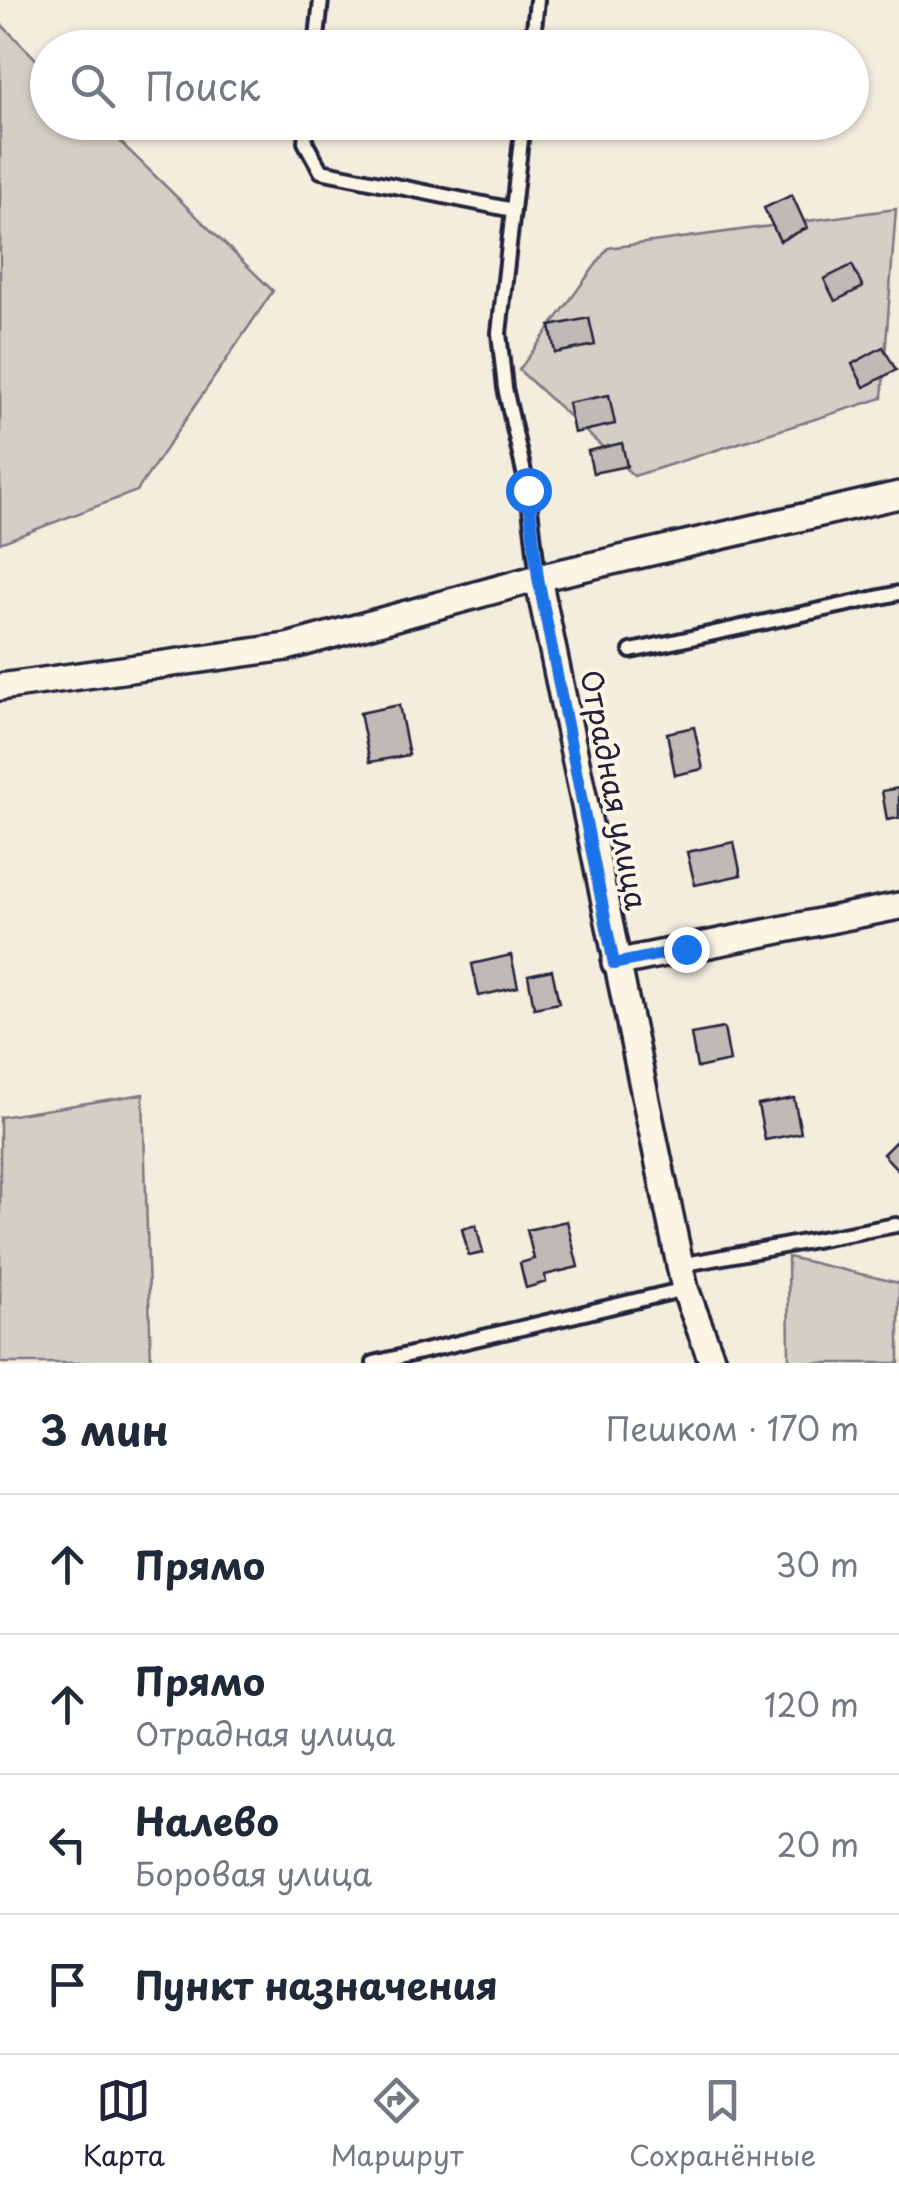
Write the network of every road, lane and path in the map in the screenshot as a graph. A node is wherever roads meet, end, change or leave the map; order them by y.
1 (322, 0) edge
2 (537, 0) edge
3 (318, 30) edge
4 (534, 30) edge
5 (305, 140) edge
6 (522, 140) edge
7 (514, 210) junction
8 (899, 496) edge
9 (538, 578) junction
10 (899, 593) edge
11 (631, 651) dead end
12 (0, 687) edge
13 (899, 906) edge
14 (614, 964) junction
15 (896, 1225) dead end
16 (683, 1277) junction
17 (374, 1363) edge
18 (713, 1363) edge

1 - 3 lane
2 - 4 lane
5 - 7 lane
6 - 7 lane
7 - 9 lane
8 - 9 street
9 - 12 street
9 - 14 street, Отрадная улица
10 - 11 lane
13 - 14 street
14 - 16 street, Отрадная улица
15 - 16 lane
16 - 17 lane
16 - 18 street, Отрадная улица

